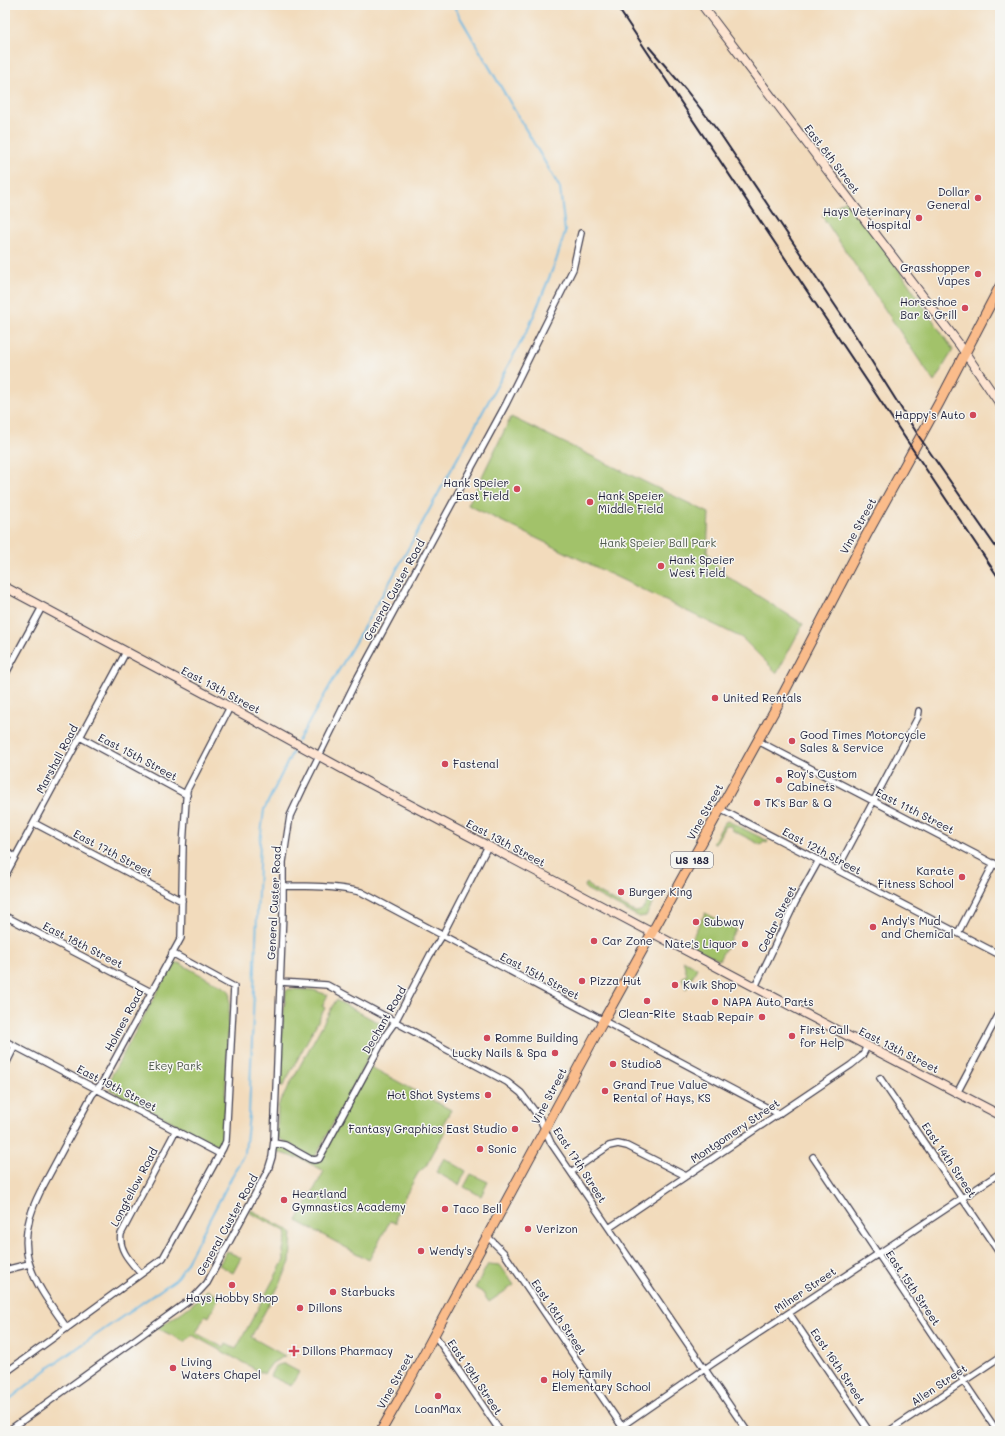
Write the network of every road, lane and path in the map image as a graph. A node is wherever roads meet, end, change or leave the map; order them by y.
1 (702, 5) edge
2 (581, 233) dead end
3 (1000, 286) edge
4 (965, 353) junction
5 (1000, 404) edge
6 (5, 587) edge
7 (42, 607) junction
8 (126, 652) junction
9 (5, 675) edge
10 (230, 707) junction
11 (919, 711) dead end
12 (80, 737) junction
13 (758, 741) junction
14 (318, 756) junction
15 (186, 795) junction
16 (874, 801) junction
17 (720, 809) junction
18 (34, 823) junction
19 (488, 846) junction
20 (5, 851) edge
21 (16, 857) junction
22 (819, 860) junction
23 (994, 864) junction
24 (1000, 867) edge
25 (837, 870) junction
26 (5, 876) edge
27 (283, 886) junction
28 (182, 901) junction
29 (5, 916) edge
30 (652, 933) junction
31 (958, 933) junction
32 (442, 936) junction
33 (172, 953) junction
34 (1000, 955) edge
35 (280, 982) junction
36 (755, 987) junction
37 (151, 992) junction
38 (1000, 1012) edge
39 (604, 1021) junction
40 (395, 1022) junction
41 (5, 1041) edge
42 (15, 1046) junction
43 (867, 1046) junction
44 (5, 1066) edge
45 (880, 1078) dead end
46 (97, 1089) junction
47 (957, 1093) junction
48 (779, 1114) junction
49 (1000, 1114) edge
50 (176, 1130) junction
51 (545, 1131) junction
52 (274, 1143) junction
53 (220, 1154) junction
54 (813, 1157) dead end
55 (571, 1172) junction
56 (1000, 1173) edge
57 (686, 1176) junction
58 (962, 1197) junction
59 (609, 1228) junction
60 (487, 1236) junction
61 (878, 1254) junction
62 (1000, 1254) edge
63 (29, 1264) junction
64 (5, 1270) edge
65 (141, 1274) junction
66 (789, 1313) junction
67 (67, 1328) junction
68 (434, 1334) junction
69 (1000, 1357) edge
70 (705, 1369) junction
71 (5, 1373) edge
72 (963, 1381) junction
73 (623, 1428) edge
74 (8, 1431) edge
75 (381, 1431) edge
76 (500, 1431) edge
77 (747, 1431) edge
78 (870, 1431) edge
79 (889, 1431) edge
80 (997, 1431) edge

1 - 4 street, East 8th Street
2 - 14 street, General Custer Road
3 - 4 main road, Vine Street / US 183
4 - 5 street, East 8th Street
4 - 13 main road, Vine Street / US 183
6 - 7 street, East 13th Street
7 - 8 street, East 13th Street
7 - 9 street
8 - 10 street, East 13th Street
8 - 12 street, Marshall Road
10 - 14 street, East 13th Street
10 - 15 street, Holmes Road
11 - 16 street
12 - 15 street, East 15th Street
12 - 18 street, Marshall Road
13 - 16 street, East 11th Street
13 - 17 main road, Vine Street / US 183
14 - 19 street, East 13th Street
14 - 27 street, General Custer Road
15 - 28 street, Holmes Road
16 - 23 street, East 11th Street
16 - 25 street
17 - 22 street, East 12th Street
17 - 30 main road, Vine Street / US 183
18 - 21 street, Marshall Road
18 - 28 street, East 17th Street
19 - 30 street, East 13th Street
19 - 32 street, Dechant Road
20 - 21 street
21 - 26 street, Marshall Road
22 - 25 street, East 12th Street
22 - 36 street, Cedar Street
23 - 24 street, East 11th Street
23 - 31 street
25 - 31 street, East 12th Street
27 - 32 street, East 15th Street
27 - 35 street, General Custer Road
28 - 33 street, Holmes Road
29 - 37 street, East 18th Street
30 - 36 street, East 13th Street
30 - 39 main road, Vine Street / US 183
31 - 34 street, East 12th Street
32 - 39 street, East 15th Street
32 - 40 street, Dechant Road
33 - 37 street, Holmes Road
33 - 53 street
35 - 40 street, East 17th Street
35 - 52 street, General Custer Road
36 - 43 street, East 13th Street
37 - 46 street, Holmes Road
38 - 47 street
39 - 48 street, East 15th Street
39 - 51 main road, Vine Street / US 183
40 - 51 street, East 17th Street
40 - 52 street, Dechant Road
41 - 42 street, East 19th Street
42 - 44 street
42 - 46 street, East 19th Street
43 - 47 street, East 13th Street
43 - 48 street, Montgomery Street
45 - 58 street, East 14th Street
46 - 50 street, East 19th Street
46 - 63 street, Holmes Road
47 - 49 street, East 13th Street
48 - 57 street, Montgomery Street
50 - 53 street, East 19th Street
50 - 65 street, Longfellow Road
51 - 55 street, East 17th Street
51 - 60 main road, Vine Street / US 183
52 - 74 street, General Custer Road
53 - 65 street
54 - 61 street, East 15th Street
55 - 57 street
55 - 59 street, East 17th Street
56 - 58 street, Milner Street
57 - 59 street, Montgomery Street
58 - 61 street, Milner Street
58 - 62 street, East 14th Street
59 - 70 street, East 17th Street
60 - 68 main road, Vine Street / US 183
60 - 73 street, East 18th Street
61 - 66 street, Milner Street
61 - 72 street, East 15th Street
63 - 64 street
63 - 67 street, Holmes Road
65 - 67 street
66 - 70 street, Milner Street
66 - 78 street, East 16th Street
67 - 71 street
68 - 75 main road, Vine Street / US 183
68 - 76 street, East 19th Street
69 - 72 street, Allen Street
70 - 73 street, Milner Street
70 - 77 street, East 17th Street
72 - 79 street, Allen Street
72 - 80 street, East 15th Street

